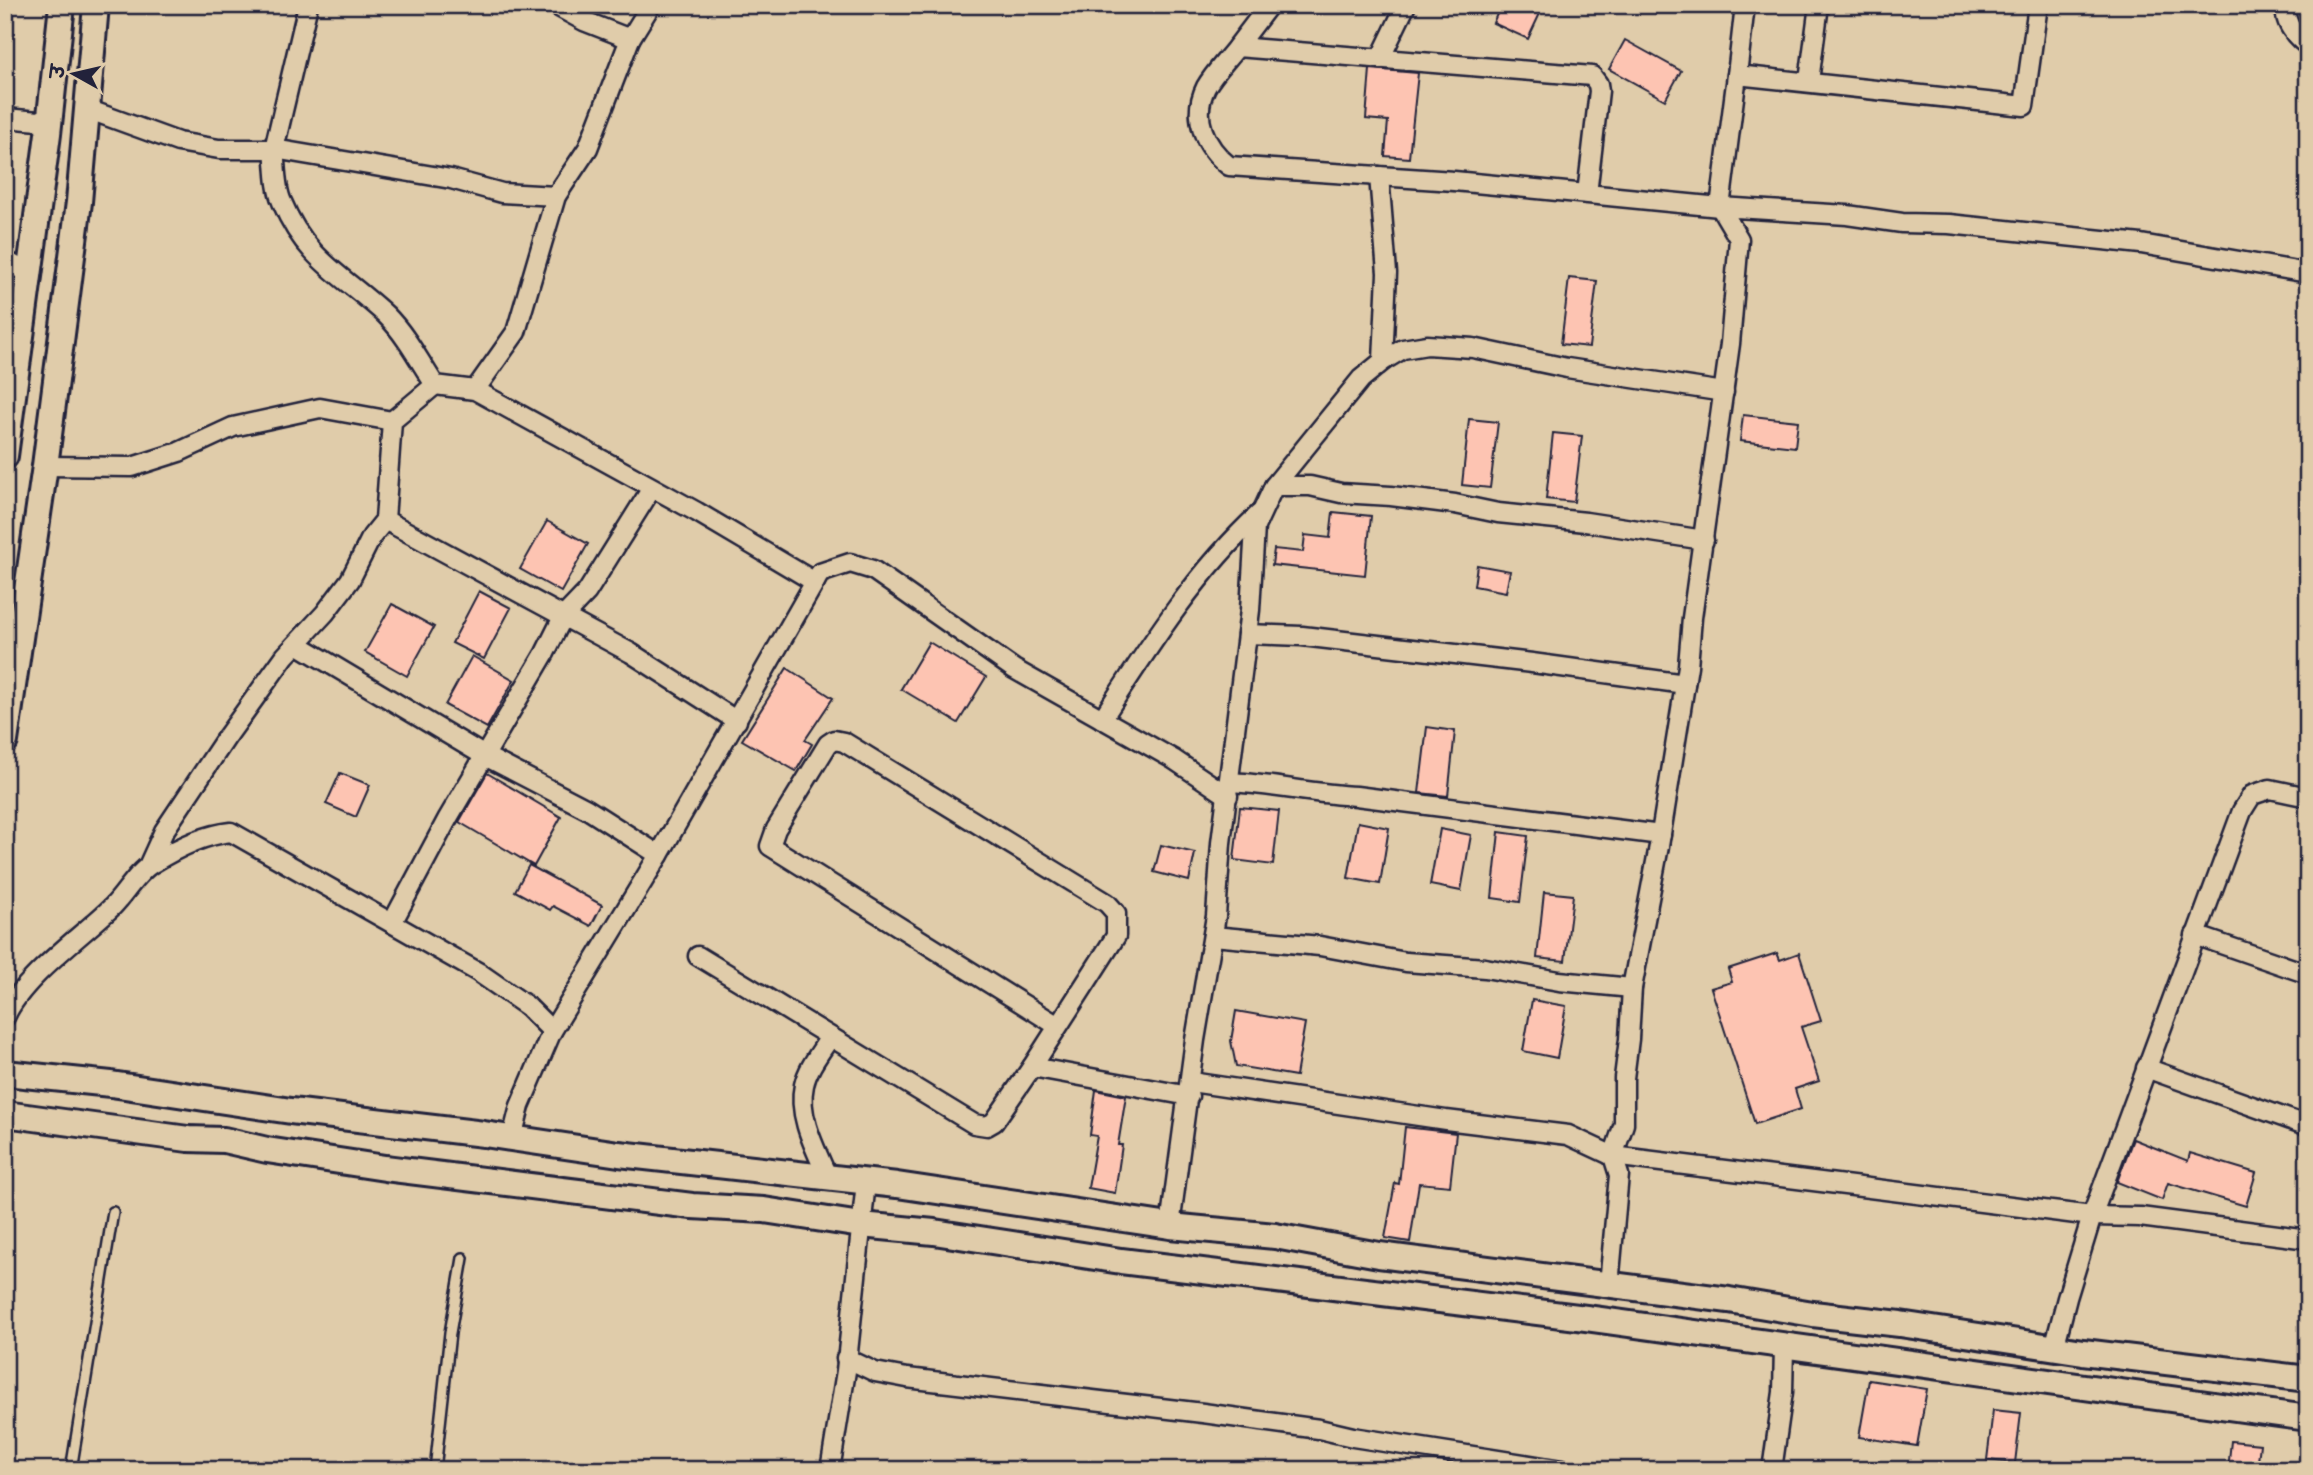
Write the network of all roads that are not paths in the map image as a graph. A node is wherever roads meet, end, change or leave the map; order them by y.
1 (62, 5) edge
2 (96, 5) edge
3 (308, 5) edge
4 (555, 5) edge
5 (651, 5) edge
6 (1269, 5) edge
7 (1406, 5) edge
8 (1745, 5) edge
9 (1819, 5) edge
10 (2038, 5) edge
11 (2286, 5) edge
12 (630, 39) junction
13 (2308, 46) edge
14 (1237, 47) junction
15 (1380, 59) junction
16 (1737, 75) junction
17 (1809, 81) junction
18 (87, 108) junction
19 (5, 118) edge
20 (50, 122) junction
21 (274, 149) junction
22 (1378, 176) junction
23 (1587, 194) junction
24 (556, 195) junction
25 (1720, 207) junction
26 (5, 260) edge
27 (2308, 273) edge
28 (30, 274) junction
29 (1383, 361) junction
30 (435, 385) junction
31 (475, 390) junction
32 (1724, 392) junction
33 (392, 421) junction
34 (5, 456) edge
35 (45, 466) junction
36 (1274, 486) junction
37 (652, 488) junction
38 (1263, 511) junction
39 (385, 520) junction
40 (1703, 540) junction
41 (815, 582) junction
42 (564, 617) junction
43 (1247, 634) junction
44 (297, 645) junction
45 (1685, 684) junction
46 (1102, 719) junction
47 (737, 721) junction
48 (5, 741) edge
49 (483, 755) junction
50 (1228, 789) junction
51 (2308, 797) edge
52 (1661, 835) junction
53 (660, 855) junction
54 (149, 864) junction
55 (392, 923) junction
56 (2195, 935) junction
57 (1213, 936) junction
58 (698, 956) dead end
59 (2308, 974) edge
60 (1632, 988) junction
61 (5, 1017) edge
62 (1058, 1026) junction
63 (552, 1031) junction
64 (830, 1037) junction
65 (1032, 1066) junction
66 (2146, 1068) junction
67 (5, 1073) edge
68 (1190, 1089) junction
69 (5, 1114) edge
70 (2308, 1126) edge
71 (512, 1138) junction
72 (1614, 1156) junction
73 (828, 1178) junction
74 (866, 1182) junction
75 (113, 1212) dead end
76 (2092, 1216) junction
77 (862, 1225) junction
78 (1170, 1226) junction
79 (2308, 1239) edge
80 (463, 1258) dead end
81 (1609, 1285) junction
82 (1784, 1346) junction
83 (2054, 1348) junction
84 (846, 1358) junction
85 (2308, 1379) edge
86 (2308, 1419) edge
87 (71, 1470) edge
88 (435, 1470) edge
89 (830, 1470) edge
90 (1562, 1470) edge
91 (1772, 1470) edge

1 - 20 street
2 - 18 street
3 - 21 street
4 - 12 street
5 - 12 street
6 - 14 street
7 - 15 street
8 - 16 street
9 - 17 street
10 - 17 street
11 - 13 street
12 - 24 street
14 - 15 street
14 - 22 street
15 - 23 street
16 - 17 street
16 - 25 street
18 - 21 street
18 - 35 street
19 - 20 street
20 - 28 street
21 - 24 street
21 - 30 street
22 - 23 street
22 - 29 street
23 - 25 street
24 - 31 street
25 - 27 street
25 - 32 street
26 - 28 street
28 - 34 street
29 - 32 street
29 - 36 street
30 - 31 street
30 - 33 street
31 - 37 street
32 - 40 street
33 - 35 street
33 - 39 street
35 - 48 street
36 - 38 street
36 - 40 street
37 - 41 street
37 - 42 street
38 - 43 street
38 - 46 street
39 - 42 street
39 - 44 street
40 - 45 street
41 - 46 street
41 - 47 street
42 - 47 street
42 - 49 street
43 - 45 street
43 - 50 street
44 - 49 street
44 - 54 street
45 - 52 street
46 - 50 street
47 - 53 street
49 - 53 street
49 - 55 street
50 - 52 street
50 - 57 street
51 - 56 street
52 - 60 street
53 - 63 street
54 - 55 street
54 - 61 street
55 - 63 street
56 - 59 street
56 - 66 street
57 - 60 street
57 - 68 street
58 - 64 street
60 - 72 street
62 - 62 street
62 - 65 street
63 - 71 street
64 - 65 street
64 - 73 street
65 - 68 street
66 - 70 street
66 - 76 street
67 - 71 street
68 - 72 street
68 - 78 street
69 - 77 street
71 - 73 street
72 - 76 street
72 - 81 street
73 - 74 street
74 - 77 street
74 - 78 street
75 - 87 lane
76 - 79 street
76 - 83 street
77 - 82 street
77 - 84 street
78 - 81 street
80 - 88 lane
81 - 83 street
82 - 86 street
82 - 91 street
83 - 85 street
84 - 89 street
84 - 90 street

